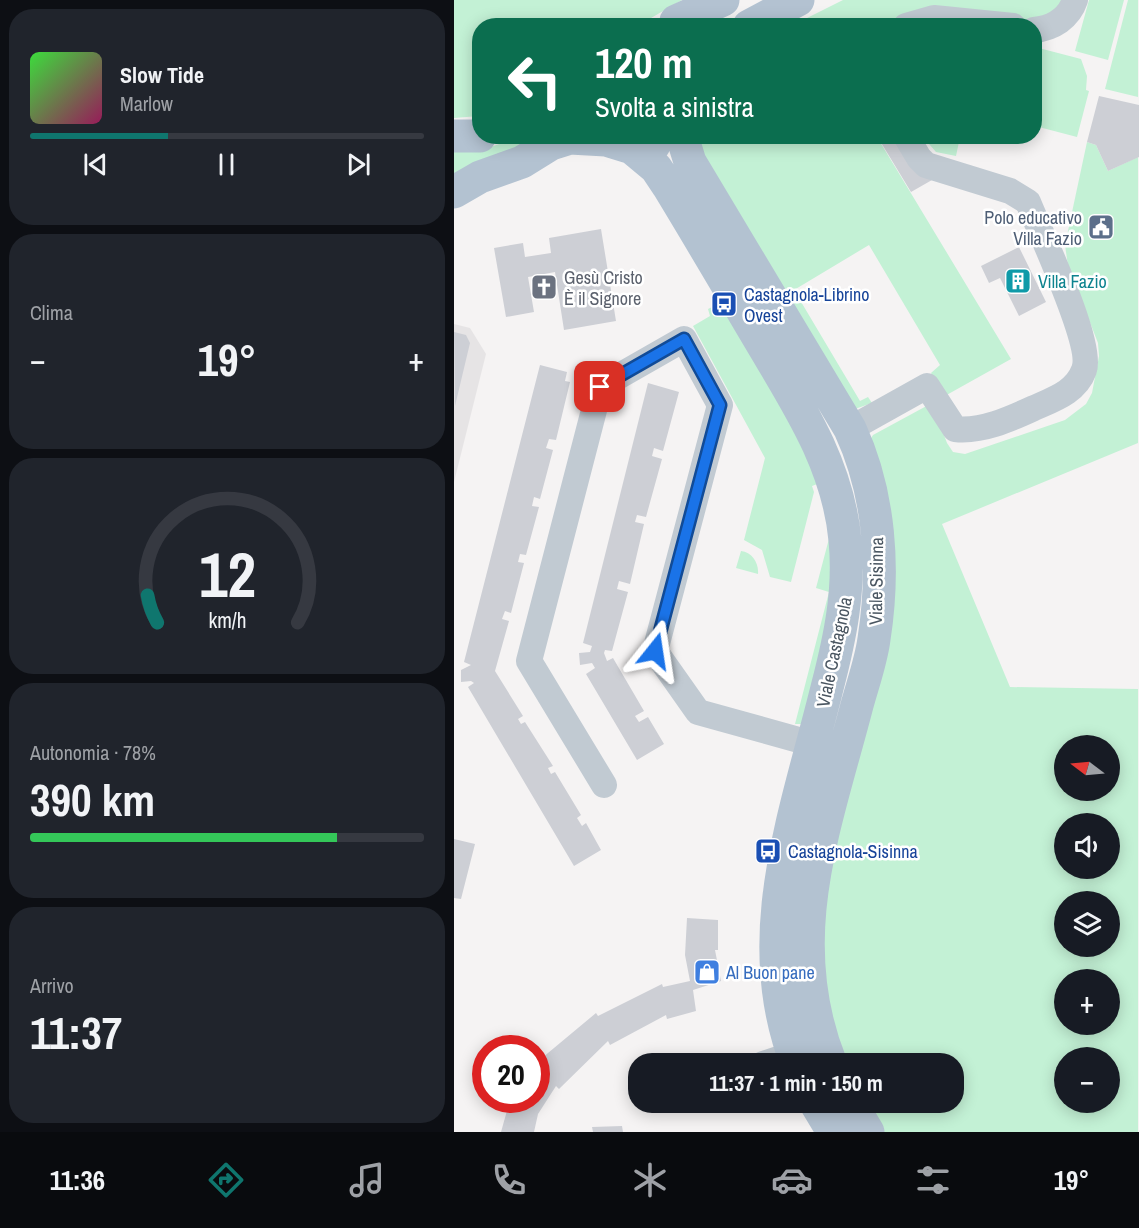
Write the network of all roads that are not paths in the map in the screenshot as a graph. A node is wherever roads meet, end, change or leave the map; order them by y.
1 (709, 0) edge
2 (723, 0) edge
3 (798, 0) edge
4 (1075, 0) edge
5 (680, 18) edge
6 (683, 18) edge
7 (764, 18) edge
8 (1042, 29) edge
9 (454, 136) edge
10 (472, 136) edge
11 (551, 144) edge
12 (617, 144) edge
13 (657, 144) edge
14 (684, 144) edge
15 (911, 144) edge
16 (632, 148) junction
17 (523, 162) junction
18 (454, 192) edge
19 (454, 208) edge
20 (850, 429) junction
21 (813, 744) junction
22 (604, 785) dead end
23 (783, 1053) edge
24 (827, 1053) edge
25 (822, 1113) edge
26 (857, 1113) edge
27 (833, 1132) edge
28 (868, 1132) edge

1 - 5 main road
2 - 6 main road
3 - 7 main road
4 - 8 lane
9 - 10 main road
11 - 17 main road
12 - 16 main road
13 - 16 main road
14 - 20 main road, Viale Sisinna
15 - 20 lane
16 - 21 main road, Viale Castagnola
17 - 18 main road
17 - 19 main road
20 - 24 main road, Viale Sisinna
21 - 22 lane
21 - 23 main road, Viale Castagnola
25 - 27 main road
26 - 28 main road

